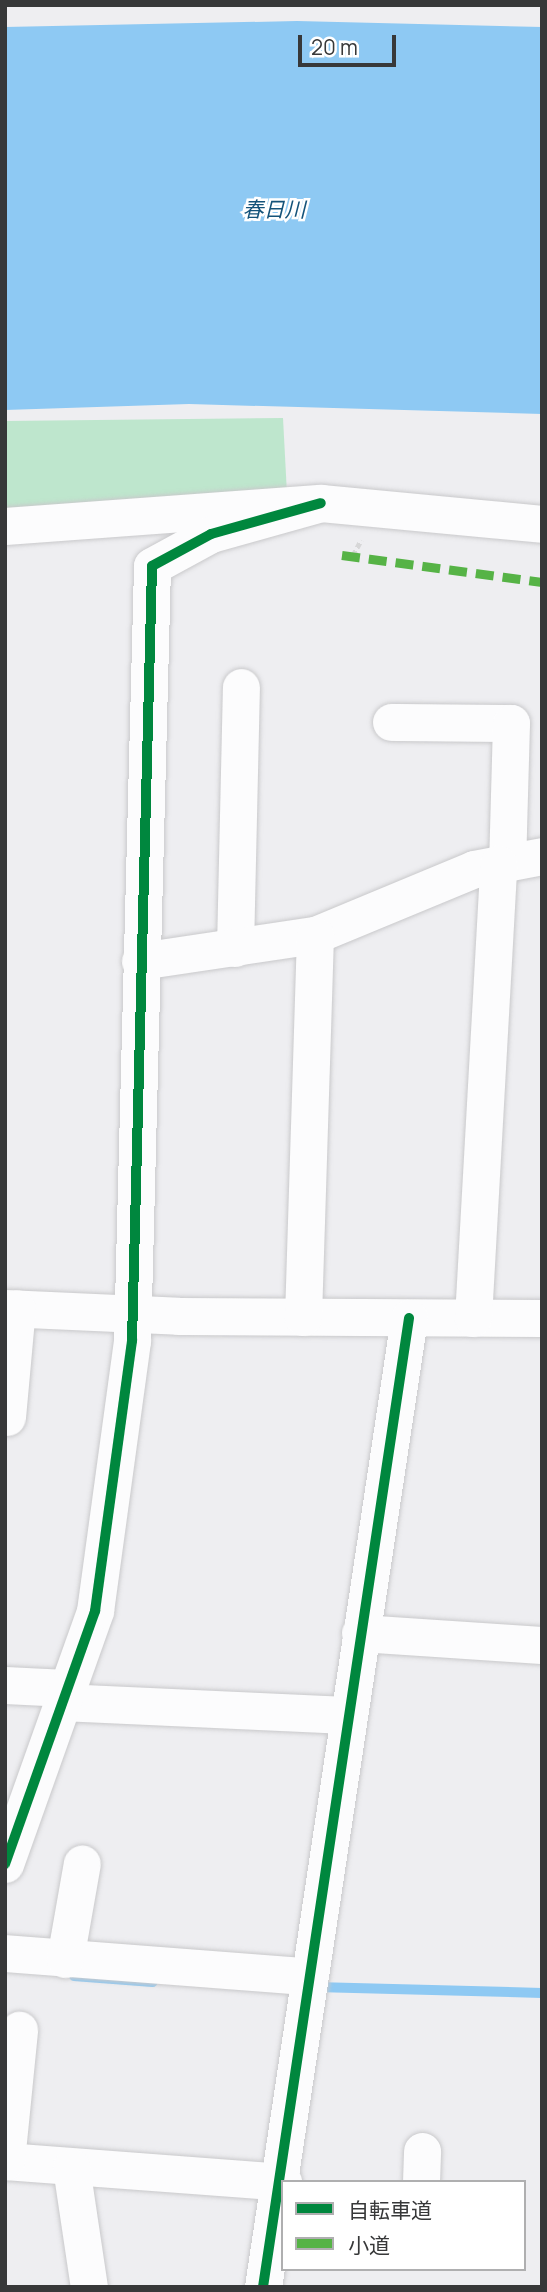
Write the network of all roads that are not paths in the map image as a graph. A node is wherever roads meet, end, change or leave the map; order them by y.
1 (542, 502) edge
2 (321, 503) junction
3 (492, 520) junction
4 (542, 524) edge
5 (5, 526) edge
6 (241, 687) dead end
7 (391, 722) dead end
8 (516, 860) edge
9 (315, 935) junction
10 (235, 948) junction
11 (140, 961) junction
12 (11, 1308) edge
13 (130, 1314) junction
14 (303, 1317) junction
15 (409, 1318) junction
16 (473, 1318) junction
17 (542, 1318) edge
18 (7, 1417) dead end
19 (359, 1633) junction
20 (542, 1644) edge
21 (5, 1685) edge
22 (63, 1695) junction
23 (347, 1715) junction
24 (5, 1863) edge
25 (82, 1863) dead end
26 (5, 1953) edge
27 (65, 1959) junction
28 (304, 1989) junction
29 (19, 2030) dead end
30 (6, 2161) edge
31 (71, 2167) junction
32 (280, 2182) edge
33 (89, 2287) edge
34 (263, 2287) edge

1 - 3 street
2 - 3 street
2 - 5 street
2 - 11 street
3 - 4 street
6 - 10 street
7 - 8 street
8 - 9 street
8 - 16 street
9 - 10 street
9 - 14 street
10 - 11 street
11 - 13 street
12 - 13 street
12 - 18 street
13 - 14 street
13 - 22 street
14 - 15 street
15 - 16 street
15 - 19 street
16 - 17 street
19 - 20 street
19 - 23 street
21 - 22 street
22 - 23 street
22 - 24 street
23 - 28 street
25 - 27 street
26 - 27 street
27 - 28 street
28 - 32 street
29 - 30 street
30 - 31 street
31 - 32 street
31 - 33 street
32 - 34 street

